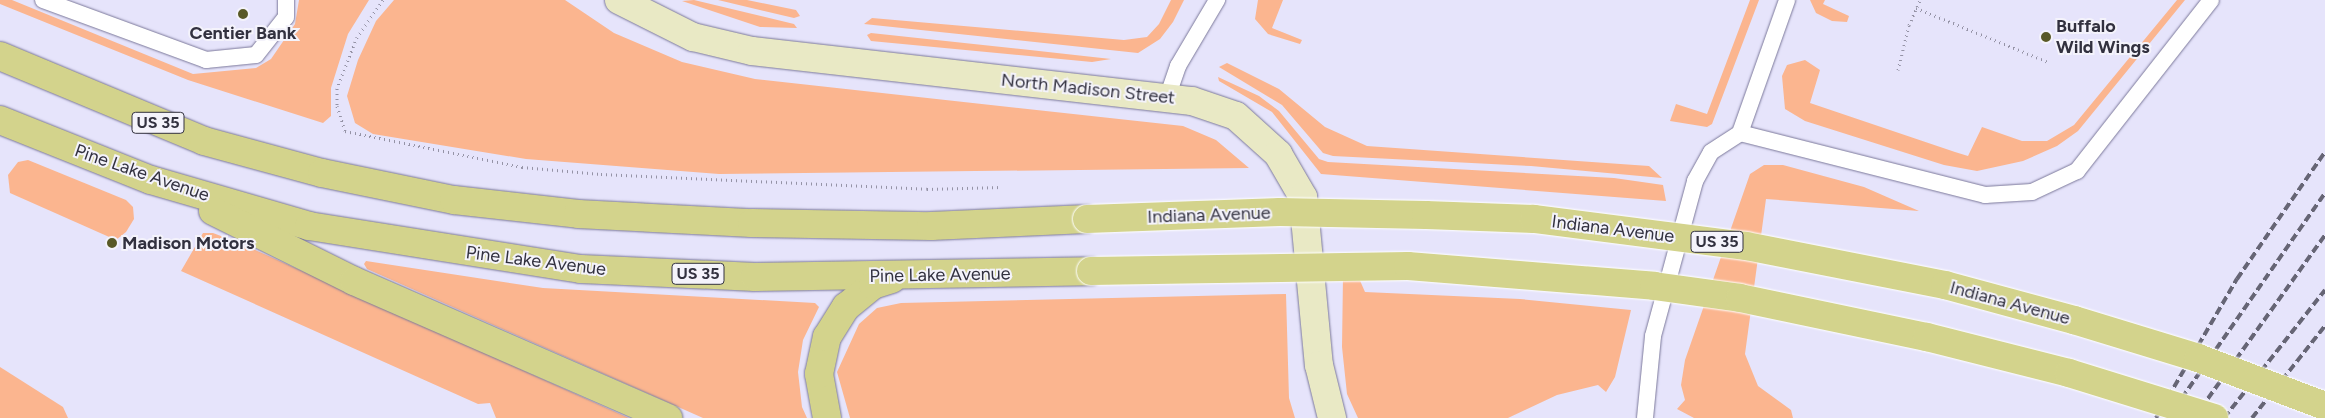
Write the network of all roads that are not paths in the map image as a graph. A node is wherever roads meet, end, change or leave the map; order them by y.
1 (43, 0) edge
2 (286, 0) edge
3 (619, 0) edge
4 (1217, 0) edge
5 (1787, 0) edge
6 (2211, 0) edge
7 (0, 56) edge
8 (1167, 98) junction
9 (0, 120) edge
10 (1740, 133) junction
11 (151, 180) junction
12 (899, 277) junction
13 (2325, 406) edge
14 (668, 418) edge
15 (827, 418) edge
16 (1332, 418) edge
17 (1645, 418) edge
18 (2214, 418) edge

1 - 2 lane
3 - 8 street, North Madison Street
4 - 8 lane
5 - 10 lane
6 - 10 lane
7 - 13 main road, Indiana Avenue / US 35, bridge
8 - 16 street, North Madison Street
9 - 11 main road, Pine Lake Avenue / US 35
10 - 17 lane
11 - 12 main road, Pine Lake Avenue / US 35
11 - 14 main road
12 - 15 main road
12 - 18 main road, Pine Lake Avenue / US 35, bridge

